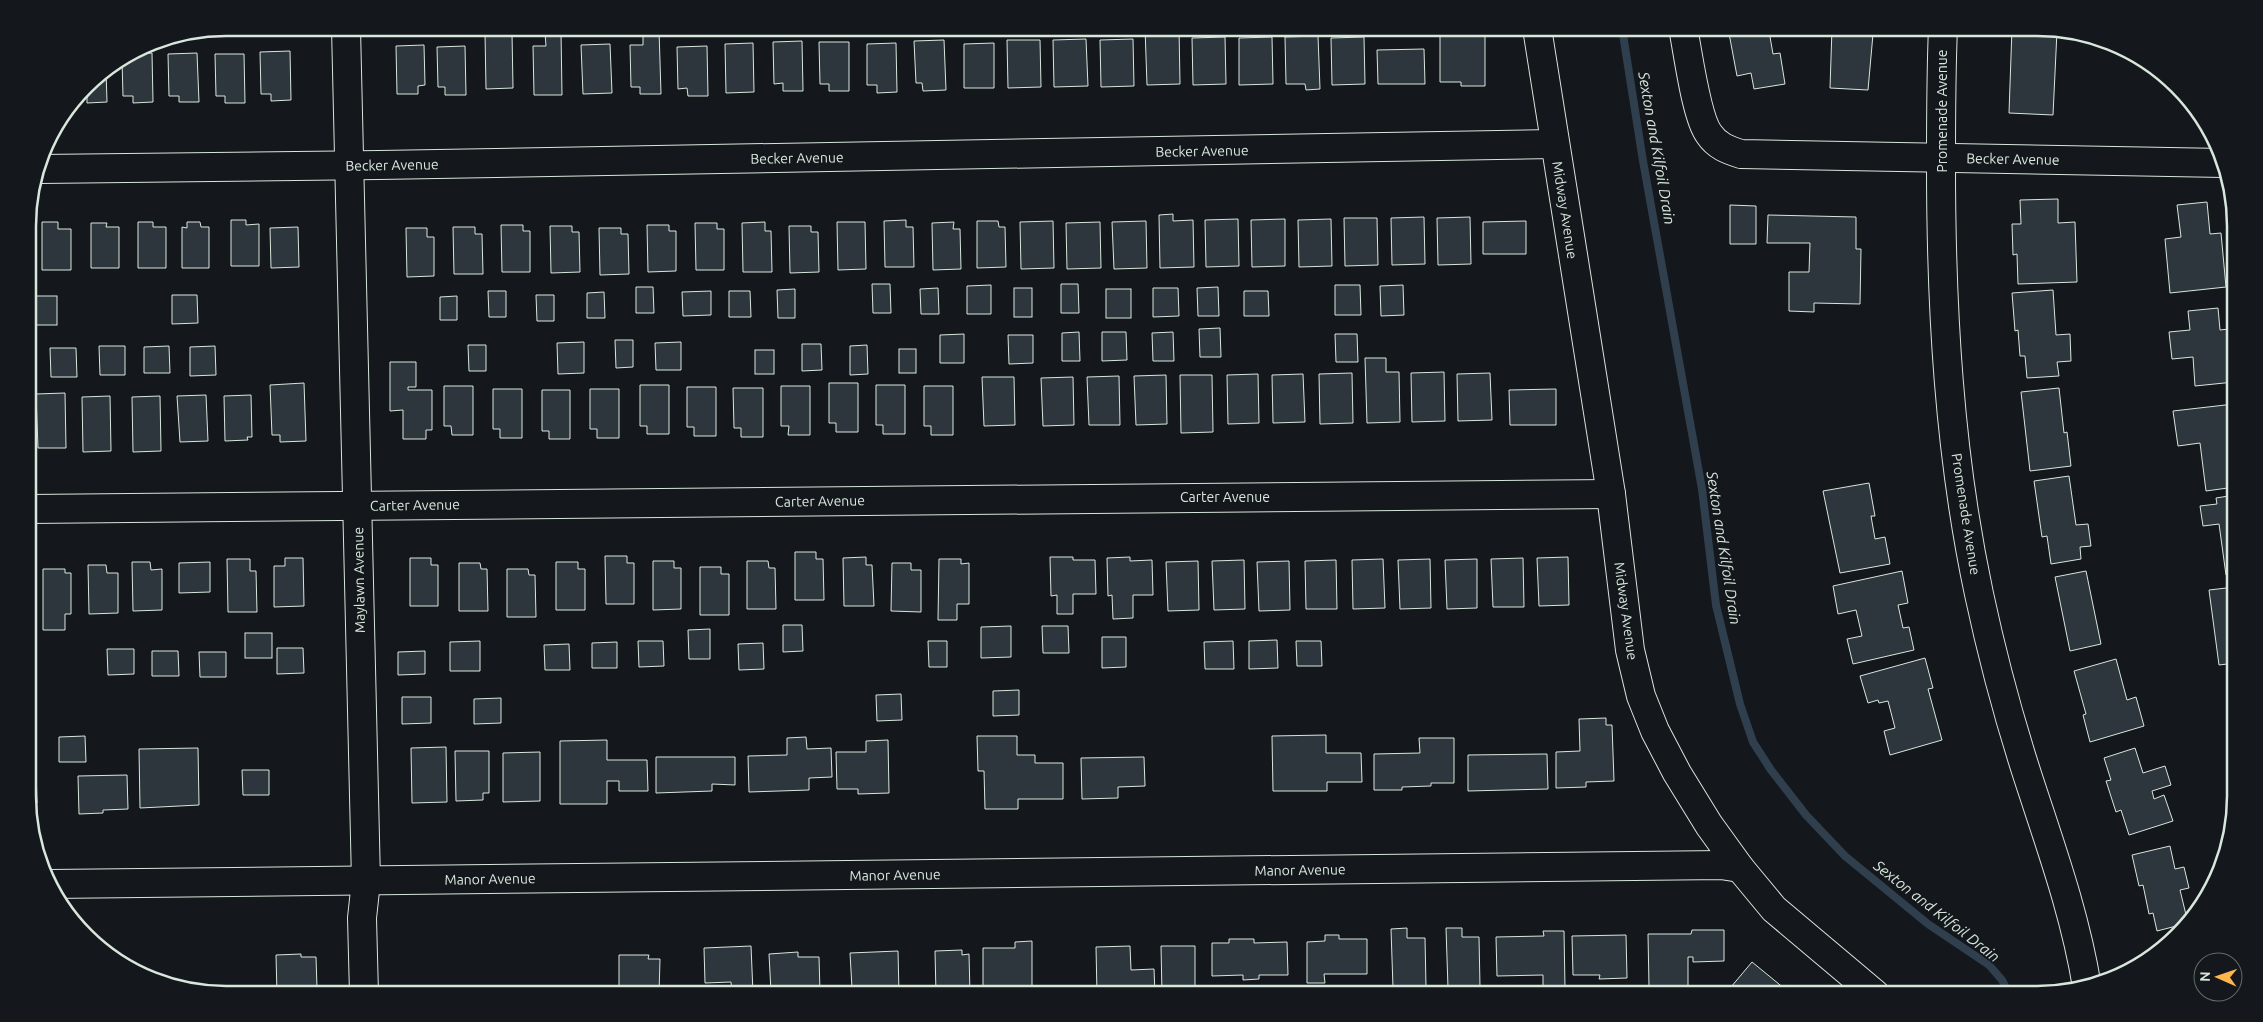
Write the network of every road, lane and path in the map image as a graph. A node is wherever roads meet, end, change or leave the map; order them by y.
1 (346, 36) edge
2 (1538, 36) edge
3 (1685, 36) edge
4 (1943, 36) edge
5 (1555, 144) junction
6 (1941, 158) junction
7 (2216, 163) edge
8 (350, 166) junction
9 (45, 169) edge
10 (1611, 494) junction
11 (357, 505) junction
12 (36, 509) edge
13 (1740, 868) junction
14 (366, 880) junction
15 (58, 884) edge
16 (2086, 979) edge
17 (364, 986) edge
18 (1866, 986) edge

1 - 8 street, Maylawn Avenue
2 - 5 street, Midway Avenue
3 - 6 street, Becker Avenue
4 - 6 street, Promenade Avenue
5 - 8 street, Becker Avenue
5 - 10 street, Midway Avenue
6 - 7 street, Becker Avenue
6 - 16 street, Promenade Avenue
8 - 9 street, Becker Avenue
8 - 11 street, Maylawn Avenue
10 - 11 street, Carter Avenue
10 - 13 street, Midway Avenue
11 - 12 street, Carter Avenue
11 - 14 street, Maylawn Avenue
13 - 14 street, Manor Avenue
13 - 18 street, Midway Avenue
14 - 15 street, Manor Avenue
14 - 17 street, Maylawn Avenue

